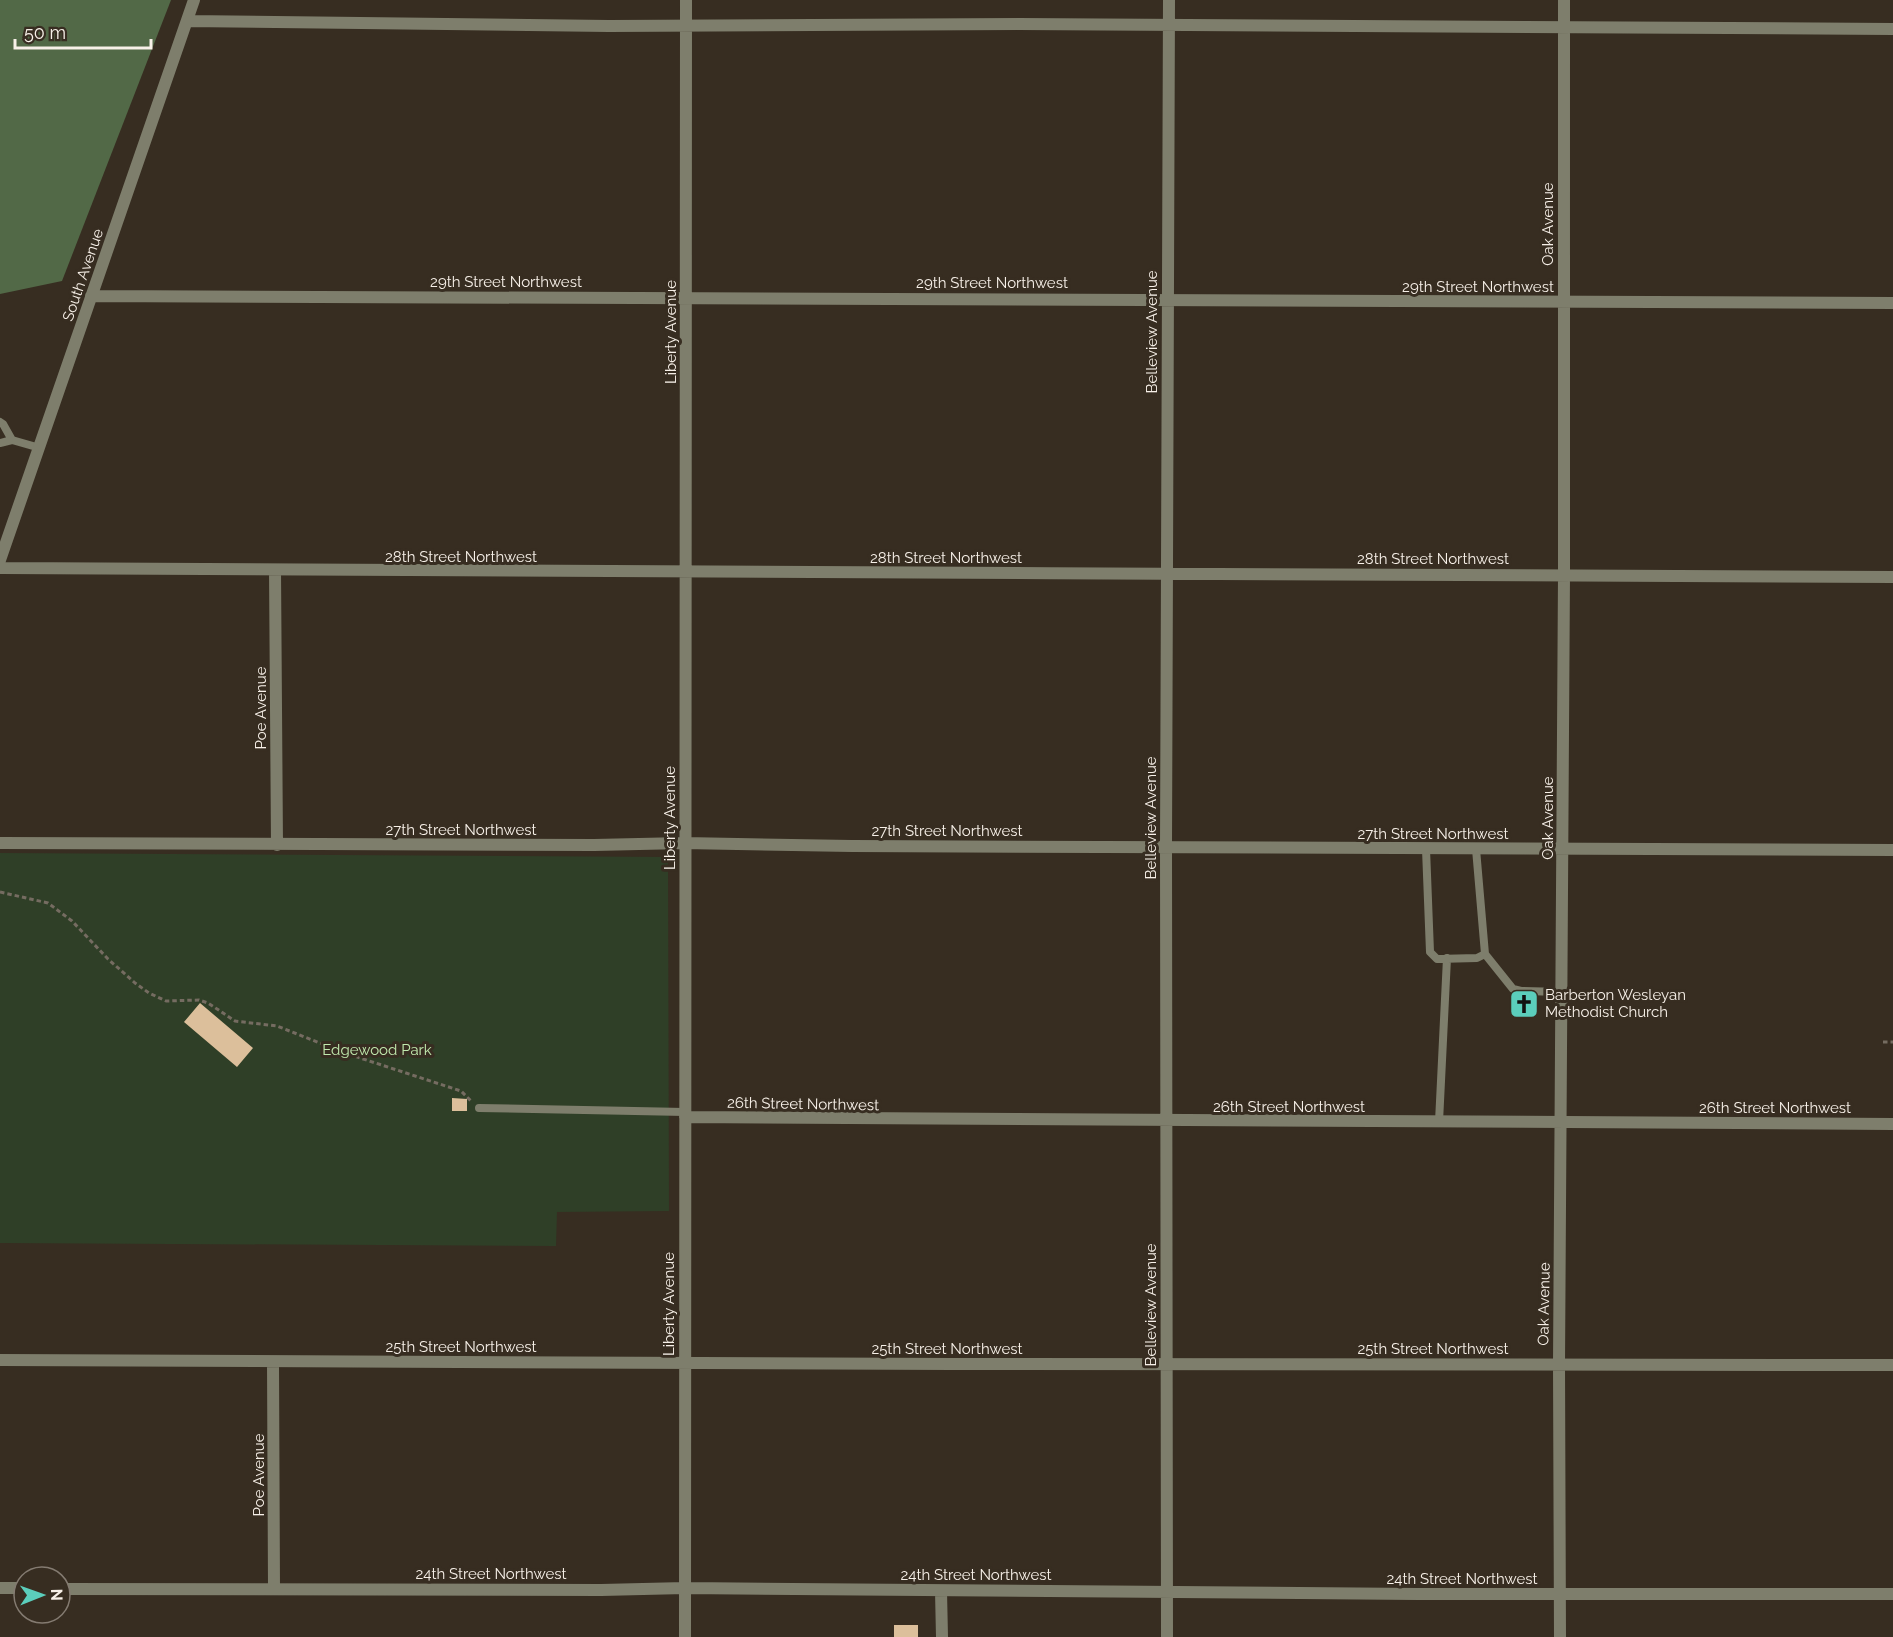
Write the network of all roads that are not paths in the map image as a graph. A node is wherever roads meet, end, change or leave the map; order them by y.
1 (194, 0) edge
2 (686, 0) edge
3 (1169, 0) edge
4 (1564, 0) edge
5 (187, 21) junction
6 (686, 25) junction
7 (1169, 25) junction
8 (1563, 27) junction
9 (1893, 29) edge
10 (91, 296) junction
11 (686, 297) junction
12 (1167, 299) junction
13 (1563, 302) junction
14 (1893, 303) edge
15 (0, 422) edge
16 (12, 440) junction
17 (0, 443) edge
18 (40, 448) junction
19 (0, 560) edge
20 (0, 568) edge
21 (275, 570) junction
22 (686, 573) junction
23 (1167, 573) junction
24 (1564, 574) junction
25 (1893, 577) edge
26 (0, 843) edge
27 (684, 843) junction
28 (277, 845) junction
29 (1166, 847) junction
30 (1426, 849) junction
31 (1476, 849) junction
32 (1563, 849) junction
33 (1893, 850) edge
34 (1485, 954) junction
35 (1447, 958) junction
36 (1562, 992) junction
37 (479, 1108) road end
38 (685, 1115) junction
39 (1165, 1121) junction
40 (1439, 1122) junction
41 (1561, 1123) junction
42 (1893, 1124) edge
43 (0, 1360) edge
44 (273, 1362) junction
45 (684, 1363) junction
46 (1166, 1364) junction
47 (1559, 1365) junction
48 (1893, 1365) edge
49 (72, 1588) edge
50 (685, 1588) junction
51 (274, 1589) junction
52 (942, 1591) junction
53 (1166, 1591) junction
54 (1560, 1594) junction
55 (1893, 1594) edge
56 (685, 1637) edge
57 (942, 1637) edge
58 (1167, 1637) edge
59 (1560, 1637) edge

1 - 5 street, South Avenue
2 - 6 street, Liberty Avenue
3 - 7 street, Belleview Avenue
4 - 8 street, Oak Avenue
5 - 6 street
5 - 10 street, South Avenue
6 - 7 street
6 - 11 street, Liberty Avenue
7 - 8 street
7 - 12 street, Belleview Avenue
8 - 9 street
8 - 13 street, Oak Avenue
10 - 11 street, 29th Street Northwest
10 - 18 street, South Avenue
11 - 12 street, 29th Street Northwest
11 - 22 street, Liberty Avenue
12 - 13 street, 29th Street Northwest
12 - 23 street, Belleview Avenue
13 - 14 street, 29th Street Northwest
13 - 24 street, Oak Avenue
15 - 16 lane
16 - 17 lane
16 - 18 lane
18 - 19 street, South Avenue
20 - 21 street, 28th Street Northwest
21 - 22 street, 28th Street Northwest
21 - 28 street, Poe Avenue
22 - 23 street, 28th Street Northwest
22 - 27 street, Liberty Avenue
23 - 24 street, 28th Street Northwest
23 - 29 street, Belleview Avenue
24 - 25 street, 28th Street Northwest
24 - 32 street, Oak Avenue
26 - 28 street, 27th Street Northwest
27 - 28 street, 27th Street Northwest
27 - 29 street, 27th Street Northwest
27 - 38 street, Liberty Avenue
29 - 30 street, 27th Street Northwest
29 - 39 street, Belleview Avenue
30 - 31 street, 27th Street Northwest
30 - 35 lane
31 - 32 street, 27th Street Northwest
31 - 34 lane
32 - 33 street, 27th Street Northwest
32 - 36 street, Oak Avenue
34 - 35 lane
34 - 36 lane
35 - 40 lane
36 - 41 street, Oak Avenue
37 - 38 lane
38 - 39 street, 26th Street Northwest
38 - 45 street, Liberty Avenue
39 - 40 street, 26th Street Northwest
39 - 46 street, Belleview Avenue
40 - 41 street, 26th Street Northwest
41 - 42 street, 26th Street Northwest
41 - 47 street, Oak Avenue
43 - 44 street, 25th Street Northwest
44 - 45 street, 25th Street Northwest
44 - 51 street, Poe Avenue
45 - 46 street, 25th Street Northwest
45 - 50 street, Liberty Avenue
46 - 47 street, 25th Street Northwest
46 - 53 street, Belleview Avenue
47 - 48 street, 25th Street Northwest
47 - 54 street, Oak Avenue
49 - 51 street, 24th Street Northwest
50 - 51 street, 24th Street Northwest
50 - 52 street, 24th Street Northwest
50 - 56 street, Liberty Avenue
52 - 53 street, 24th Street Northwest
52 - 57 street
53 - 54 street, 24th Street Northwest
53 - 58 street, Belleview Avenue
54 - 55 street, 24th Street Northwest
54 - 59 street, Oak Avenue

